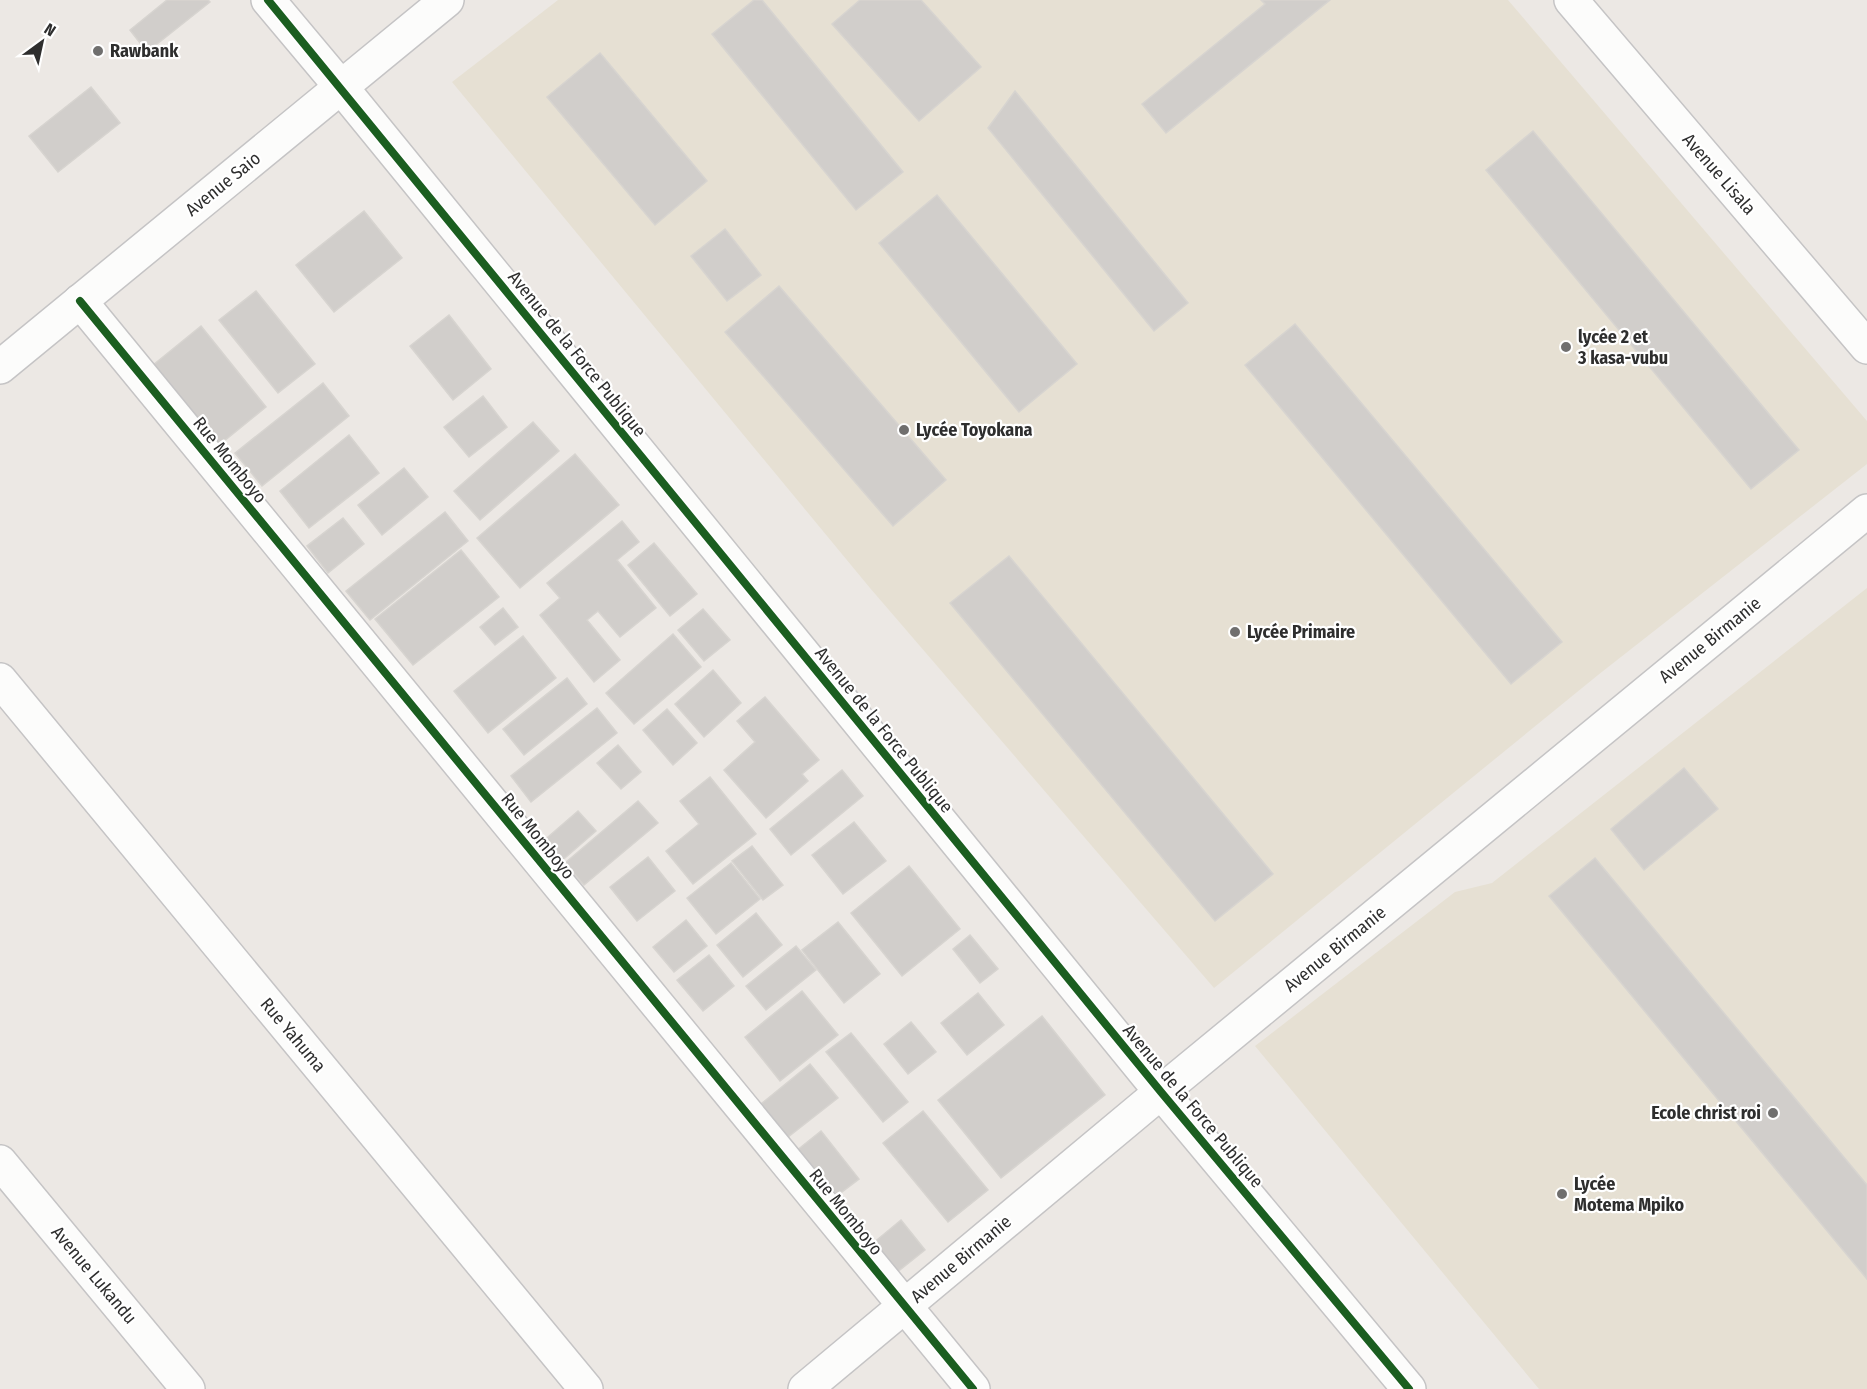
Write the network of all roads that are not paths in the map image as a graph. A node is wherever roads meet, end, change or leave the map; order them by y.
1 (268, 0) edge
2 (447, 0) edge
3 (1571, 0) edge
4 (341, 87) junction
5 (80, 302) junction
6 (1867, 347) edge
7 (4, 356) edge
8 (1867, 511) edge
9 (0, 680) edge
10 (1161, 1092) junction
11 (0, 1162) edge
12 (904, 1307) junction
13 (188, 1389) edge
14 (586, 1389) edge
15 (805, 1389) edge
16 (973, 1389) edge
17 (1408, 1389) edge

1 - 4 street, Avenue de la Force Publique
2 - 4 street, Avenue Saio
3 - 6 street, Avenue Lisala
4 - 5 street, Avenue Saio
4 - 10 street, Avenue de la Force Publique
5 - 7 street, Avenue Saio
5 - 12 street, Rue Momboyo
8 - 10 street, Avenue Birmanie
9 - 14 street, Rue Yahuma
10 - 12 street, Avenue Birmanie
10 - 17 street, Avenue de la Force Publique
11 - 13 street, Avenue Lukandu
12 - 15 street, Avenue Birmanie
12 - 16 street, Rue Momboyo

